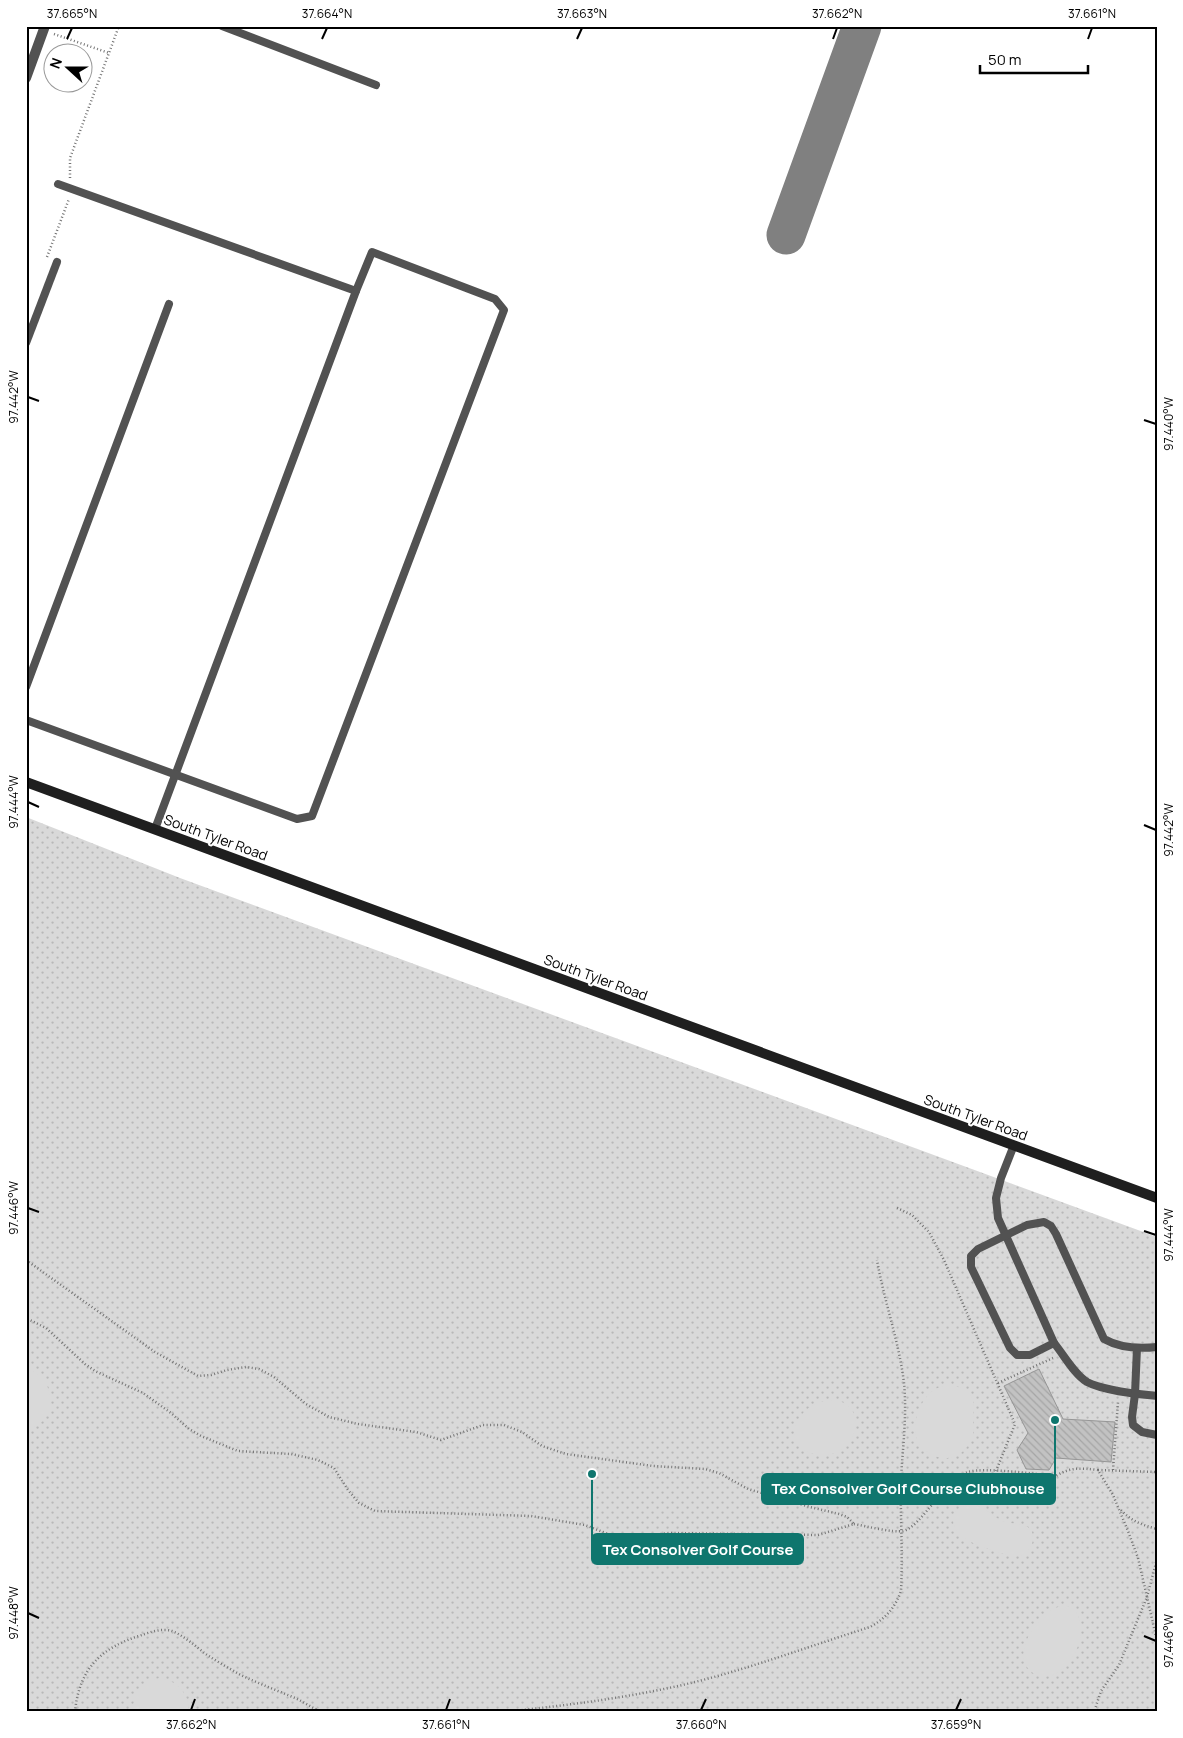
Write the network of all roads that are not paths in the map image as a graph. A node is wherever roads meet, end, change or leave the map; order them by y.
1 (222, 26) edge
2 (44, 28) edge
3 (26, 78) edge
4 (376, 85) dead end
5 (58, 184) dead end
6 (57, 262) dead end
7 (356, 291) junction
8 (169, 304) dead end
9 (26, 343) edge
10 (26, 687) edge
11 (26, 720) edge
12 (176, 773) junction
13 (26, 782) edge
14 (155, 829) junction
15 (1014, 1145) junction
16 (1157, 1198) edge
17 (1005, 1236) junction
18 (1054, 1343) junction
19 (1157, 1347) edge
20 (1137, 1348) junction
21 (1135, 1394) junction
22 (1157, 1396) edge
23 (1157, 1435) edge

1 - 4 lane
2 - 3 street
5 - 7 lane
6 - 9 lane
7 - 12 lane
7 - 12 lane
8 - 10 lane
11 - 12 lane
12 - 14 lane
13 - 14 street, South Tyler Road
14 - 15 street, South Tyler Road
15 - 16 street, South Tyler Road
15 - 17 lane
17 - 18 lane
17 - 18 lane
17 - 20 lane
18 - 21 lane
19 - 20 lane
20 - 21 lane
21 - 22 lane
21 - 23 lane

